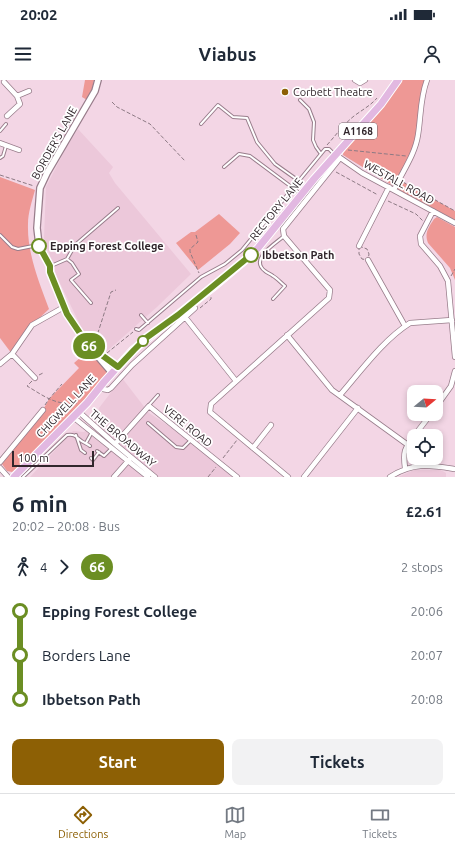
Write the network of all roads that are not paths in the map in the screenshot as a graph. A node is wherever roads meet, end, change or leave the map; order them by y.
1 (98, 80) edge
2 (355, 80) edge
3 (365, 80) edge
4 (398, 80) edge
5 (427, 80) edge
6 (3, 82) edge
7 (29, 91) dead end
8 (17, 96) junction
9 (300, 100) dead end
10 (7, 116) dead end
11 (6, 124) dead end
12 (201, 124) dead end
13 (0, 131) edge
14 (0, 143) edge
15 (6, 145) junction
16 (20, 148) dead end
17 (321, 154) junction
18 (337, 156) junction
19 (0, 158) edge
20 (224, 167) dead end
21 (299, 181) junction
22 (293, 188) junction
23 (392, 188) junction
24 (302, 195) junction
25 (118, 208) dead end
26 (433, 211) junction
27 (455, 224) edge
28 (0, 235) edge
29 (284, 236) junction
30 (39, 245) junction
31 (359, 246) road end
32 (67, 259) junction
33 (368, 260) road end
34 (50, 266) junction
35 (272, 299) dead end
36 (91, 303) dead end
37 (64, 307) junction
38 (196, 308) dead end
39 (142, 315) dead end
40 (185, 317) junction
41 (452, 320) junction
42 (148, 323) junction
43 (405, 326) junction
44 (136, 329) road end
45 (287, 336) junction
46 (93, 347) junction
47 (12, 354) junction
48 (455, 357) edge
49 (0, 364) edge
50 (118, 367) junction
51 (455, 371) edge
52 (112, 373) junction
53 (35, 378) road end
54 (236, 381) junction
55 (98, 388) junction
56 (158, 395) dead end
57 (340, 395) junction
58 (443, 397) edge
59 (149, 406) junction
60 (358, 408) junction
61 (43, 410) road end
62 (79, 412) junction
63 (73, 418) junction
64 (426, 421) edge
65 (148, 423) dead end
66 (271, 425) dead end
67 (419, 429) edge
68 (92, 432) junction
69 (76, 435) junction
70 (191, 440) junction
71 (86, 443) junction
72 (115, 444) junction
73 (407, 444) edge
74 (90, 446) dead end
75 (407, 447) edge
76 (253, 448) junction
77 (112, 449) junction
78 (85, 453) dead end
79 (91, 458) dead end
80 (130, 459) junction
81 (0, 462) edge
82 (0, 468) edge
83 (405, 468) junction
84 (455, 469) edge
85 (8, 477) edge
86 (14, 477) edge
87 (23, 477) edge
88 (114, 477) edge
89 (148, 477) edge
90 (155, 477) edge
91 (237, 477) edge
92 (288, 477) edge
93 (304, 477) edge
94 (390, 477) edge

1 - 30 street, BORDER'S LANE
2 - 3 street
4 - 18 main road, RECTORY LANE / A1168
5 - 23 street
6 - 8 street
7 - 8 street
8 - 10 street
9 - 17 lane
11 - 13 lane
12 - 21 lane
14 - 15 street
15 - 16 street
15 - 19 lane
17 - 18 lane
17 - 21 lane
18 - 23 street, WESTALL ROAD
18 - 24 main road, RECTORY LANE / A1168
18 - 29 street
20 - 22 lane
21 - 22 lane
22 - 24 lane
22 - 42 lane
23 - 26 street, WESTALL ROAD
23 - 31 street
24 - 50 main road, RECTORY LANE / A1168
25 - 32 lane
26 - 27 street, WESTALL ROAD
26 - 41 street
28 - 30 lane
29 - 35 lane
29 - 45 street
30 - 34 street, BORDER'S LANE
32 - 34 lane
32 - 36 lane
33 - 43 street
34 - 37 street, BORDER'S LANE
37 - 46 street, BORDER'S LANE
37 - 47 street
38 - 40 street
39 - 42 lane
40 - 54 street
40 - 55 street
41 - 43 street
41 - 48 street
42 - 44 lane
43 - 57 street
45 - 54 street
45 - 57 street
46 - 50 street, BORDER'S LANE
46 - 52 street, BORDER'S LANE
47 - 49 street
47 - 53 street
50 - 52 main road, CHIGWELL LANE / A1168
51 - 58 street
52 - 55 main road, CHIGWELL LANE / A1168
54 - 76 street
55 - 62 main road, CHIGWELL LANE / A1168
56 - 59 lane
57 - 60 street
59 - 70 street, VERE ROAD
59 - 72 street, VERE ROAD
60 - 73 street
60 - 93 street
61 - 81 street
62 - 63 main road, CHIGWELL LANE / A1168
62 - 72 street, THE BROADWAY
63 - 68 street, THE BROADWAY
63 - 86 main road, CHIGWELL LANE / A1168
64 - 67 street
65 - 70 lane
66 - 76 street
68 - 71 lane
68 - 77 street, THE BROADWAY
69 - 71 lane
69 - 78 lane
69 - 87 lane
70 - 91 street, VERE ROAD
71 - 74 lane
72 - 77 lane
72 - 80 street, THE BROADWAY
75 - 83 street
76 - 92 street
77 - 79 lane
77 - 80 street, THE BROADWAY
80 - 88 street
80 - 89 street, THE BROADWAY
80 - 90 street, THE BROADWAY
82 - 85 street
83 - 84 street
83 - 94 street

